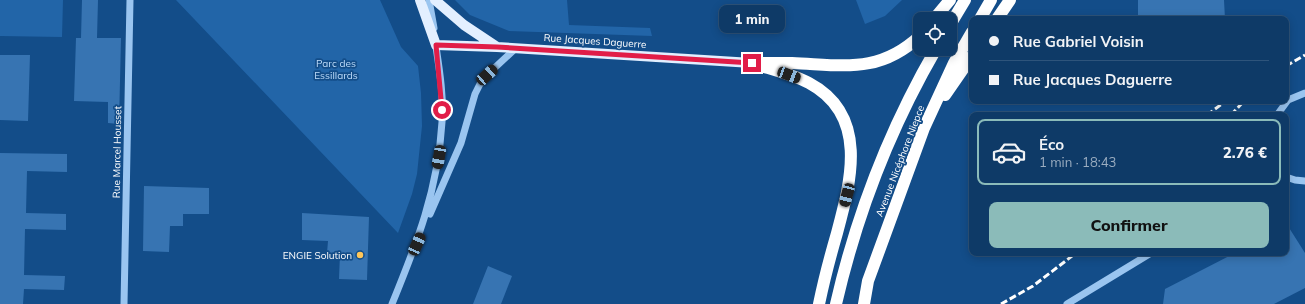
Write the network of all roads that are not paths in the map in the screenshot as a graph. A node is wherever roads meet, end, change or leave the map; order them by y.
1 (130, 0) edge
2 (420, 0) edge
3 (430, 0) edge
4 (435, 0) edge
5 (950, 0) edge
6 (965, 0) edge
7 (991, 0) edge
8 (1010, 0) edge
9 (940, 12) edge
10 (957, 13) edge
11 (982, 16) edge
12 (999, 16) edge
13 (969, 37) edge
14 (913, 41) edge
15 (436, 45) junction
16 (497, 47) junction
17 (516, 48) junction
18 (932, 56) edge
19 (969, 60) edge
20 (752, 63) junction
21 (1305, 93) edge
22 (1289, 100) edge
23 (924, 128) junction
24 (1289, 178) edge
25 (1305, 182) edge
26 (417, 244) junction
27 (1146, 256) edge
28 (124, 304) edge
29 (392, 304) edge
30 (819, 304) edge
31 (836, 304) edge
32 (864, 304) edge
33 (1067, 304) edge

1 - 28 street, Rue Marcel Housset
2 - 15 main road
3 - 15 street
4 - 16 main road
5 - 9 highway
6 - 10 highway
7 - 11 highway
8 - 12 highway
13 - 23 highway, Avenue Nicéphore Niepce
14 - 20 highway
15 - 16 main road, Rue Jacques Daguerre
15 - 26 street
16 - 17 main road, Rue Jacques Daguerre
17 - 20 main road, Rue Jacques Daguerre
17 - 26 street
18 - 31 highway, Avenue Nicéphore Niepce
19 - 23 highway
20 - 30 highway
21 - 22 street
23 - 32 highway, Avenue Nicéphore Niepce
24 - 25 street
26 - 29 street
27 - 33 street

